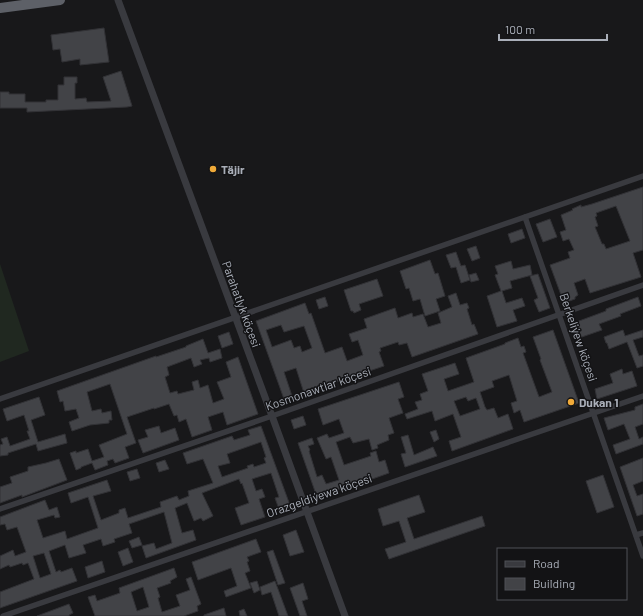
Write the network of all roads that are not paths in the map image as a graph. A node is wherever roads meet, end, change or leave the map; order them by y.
1 (60, 0) edge
2 (118, 0) edge
3 (0, 8) edge
4 (643, 176) edge
5 (525, 217) junction
6 (643, 285) edge
7 (560, 314) junction
8 (235, 318) junction
9 (643, 396) edge
10 (0, 399) edge
11 (593, 413) junction
12 (272, 416) junction
13 (0, 509) edge
14 (306, 511) junction
15 (643, 533) edge
16 (636, 535) junction
17 (643, 556) edge
18 (3, 616) edge
19 (344, 616) edge

1 - 3 highway
2 - 8 street, Parahatlyk köçesi
4 - 5 street
5 - 7 street, Berkeliýew köçesi
5 - 8 street
6 - 7 street, Kosmonawtlar köçesi
7 - 11 street, Berkeliýew köçesi
7 - 12 street, Kosmonawtlar köçesi
8 - 10 street
8 - 12 street, Parahatlyk köçesi
9 - 11 street, Orazgeldiýewa köçesi
11 - 14 street, Orazgeldiýewa köçesi
11 - 16 street, Berkeliýew köçesi
12 - 13 street, Kosmonawtlar köçesi
12 - 14 street, Parahatlyk köçesi
14 - 18 street, Orazgeldiýewa köçesi
14 - 19 street, Parahatlyk köçesi
15 - 16 street
16 - 17 street, Berkeliýew köçesi

